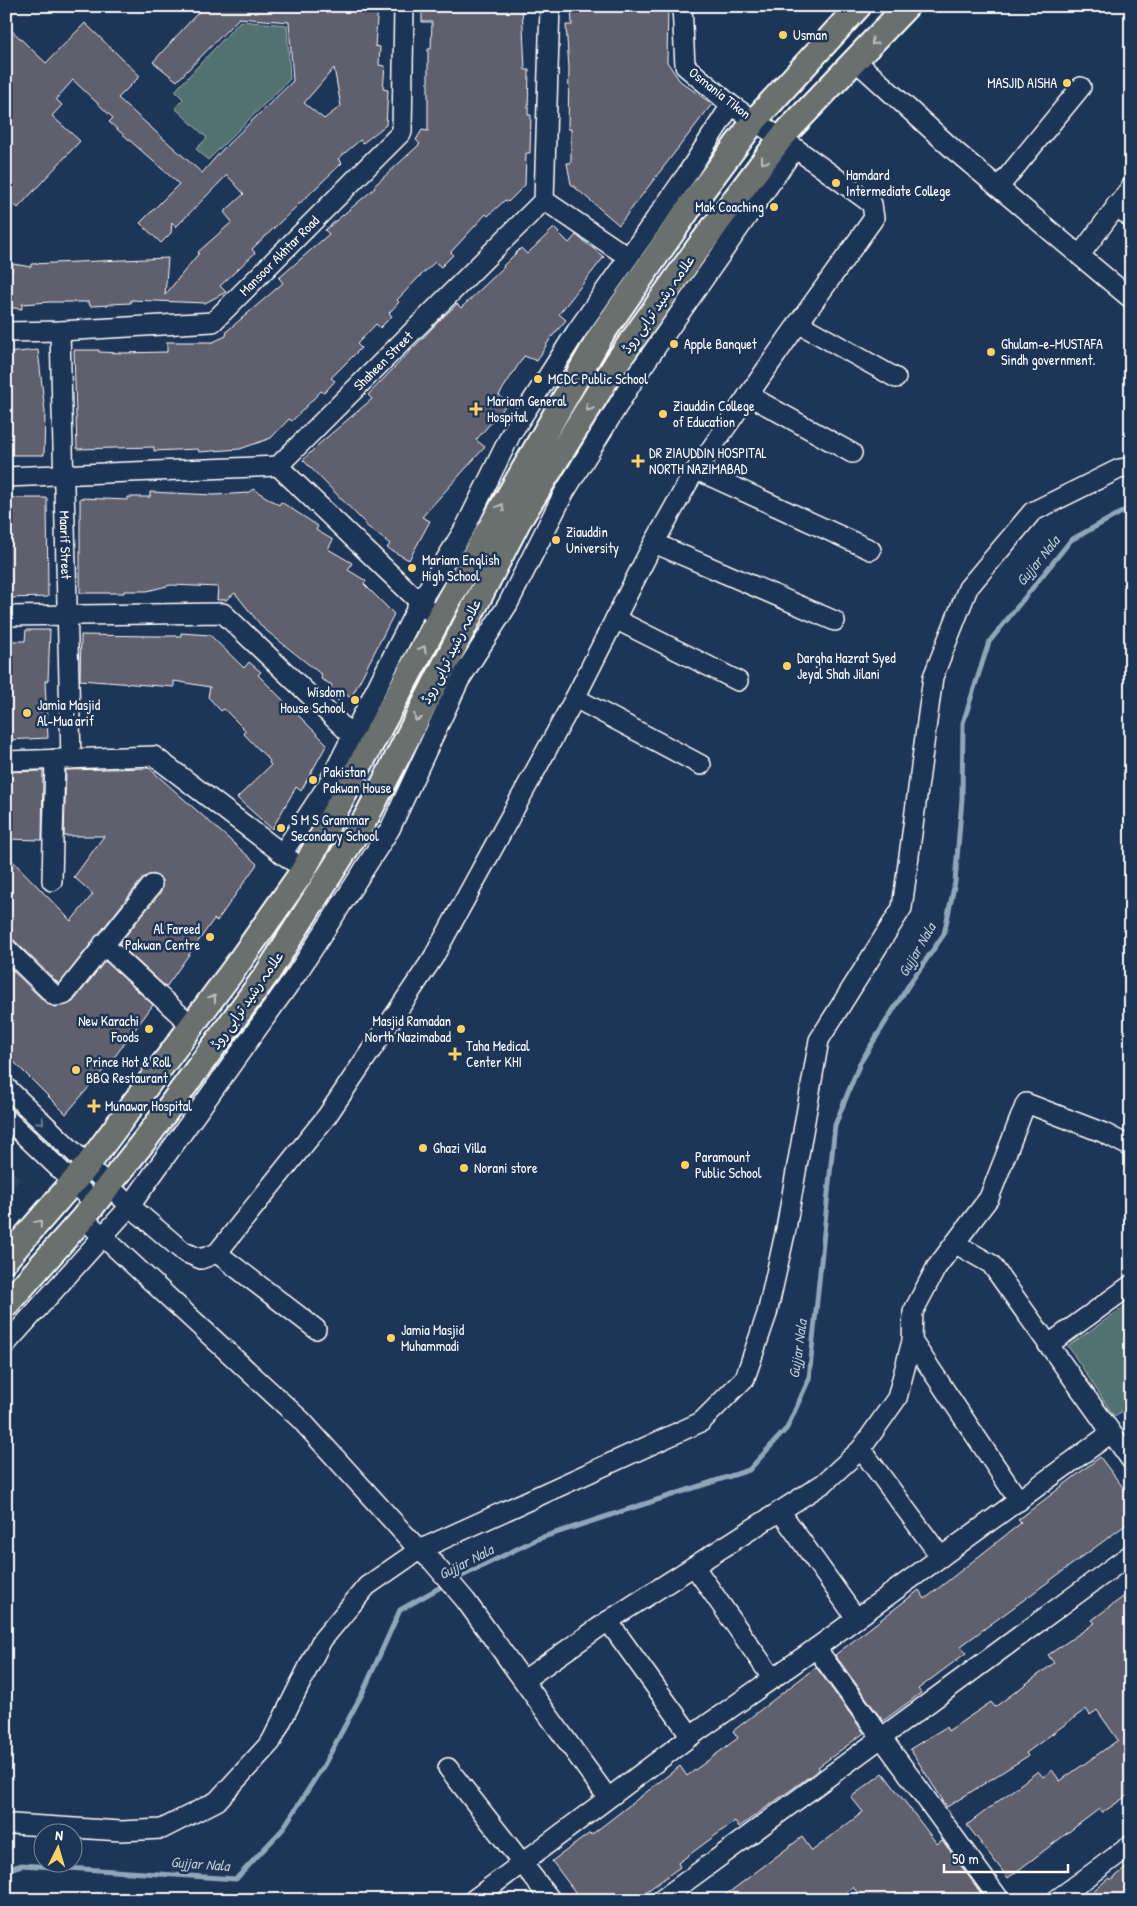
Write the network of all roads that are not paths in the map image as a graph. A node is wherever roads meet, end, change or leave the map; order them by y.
1 (404, 6) edge
2 (550, 6) edge
3 (682, 6) edge
4 (859, 6) edge
5 (907, 6) edge
6 (856, 61) junction
7 (1081, 87) dead end
8 (731, 106) junction
9 (755, 120) junction
10 (788, 143) junction
11 (999, 187) junction
12 (1131, 187) edge
13 (544, 200) junction
14 (1116, 206) junction
15 (1131, 218) edge
16 (1080, 255) junction
17 (628, 257) junction
18 (1129, 296) dead end
19 (798, 323) junction
20 (60, 331) junction
21 (6, 332) edge
22 (896, 378) dead end
23 (748, 395) junction
24 (852, 453) dead end
25 (278, 466) junction
26 (1131, 467) edge
27 (697, 470) junction
28 (63, 475) junction
29 (6, 477) edge
30 (654, 543) junction
31 (871, 550) dead end
32 (420, 602) junction
33 (68, 614) junction
34 (6, 616) edge
35 (615, 619) junction
36 (438, 620) junction
37 (835, 621) dead end
38 (738, 681) dead end
39 (575, 698) junction
40 (360, 743) junction
41 (63, 759) junction
42 (6, 761) edge
43 (701, 765) dead end
44 (282, 854) junction
45 (303, 872) junction
46 (52, 881) dead end
47 (152, 885) dead end
48 (103, 944) junction
49 (6, 948) edge
50 (192, 1026) junction
51 (6, 1087) edge
52 (6, 1118) edge
53 (1131, 1146) edge
54 (80, 1174) junction
55 (96, 1202) junction
56 (130, 1206) junction
57 (103, 1237) junction
58 (956, 1244) junction
59 (217, 1253) junction
60 (6, 1259) edge
61 (1131, 1286) edge
62 (6, 1305) edge
63 (316, 1329) dead end
64 (912, 1340) junction
65 (6, 1344) edge
66 (1048, 1345) junction
67 (1111, 1433) junction
68 (862, 1449) junction
69 (1131, 1460) edge
70 (1019, 1502) junction
71 (780, 1511) junction
72 (1131, 1554) edge
73 (426, 1555) junction
74 (941, 1557) junction
75 (694, 1566) junction
76 (856, 1618) junction
77 (608, 1621) junction
78 (816, 1648) junction
79 (773, 1679) junction
80 (524, 1680) junction
81 (692, 1736) junction
82 (881, 1738) junction
83 (448, 1768) dead end
84 (608, 1798) junction
85 (6, 1826) edge
86 (1131, 1845) edge
87 (523, 1862) junction
88 (473, 1900) edge
89 (551, 1900) edge
90 (661, 1900) edge
91 (1000, 1900) edge
92 (1056, 1900) edge

1 - 20 street, Mansoor Akhtar Road
2 - 13 street
3 - 8 street, Osmania Tikon
4 - 9 main road, علامہ رشید ترابی روڈ
5 -> 6 main road, علامہ رشید ترابی روڈ
6 - 10 main road, علامہ رشید ترابی روڈ
6 - 11 street
7 - 11 street
8 - 9 street, Osmania Tikon
8 - 17 street
9 - 10 street, Osmania Tikon
36 -> 9 main road, علامہ رشید ترابی روڈ
10 - 19 street, Osmania Tikon
10 -> 55 main road, علامہ رشید ترابی روڈ
10 - 56 street
11 - 16 street
12 - 14 street
13 - 17 street
13 - 25 street, Shaheen Street
14 - 15 street
14 - 16 street
16 - 18 street
17 - 32 street
19 - 22 street
19 - 23 street, Osmania Tikon
20 - 21 street, Mansoor Akhtar Road
20 - 28 street, Maarif Street
23 - 24 street
23 - 27 street, Osmania Tikon
25 - 28 street
25 - 32 street
26 - 73 street
27 - 30 street, Osmania Tikon
27 - 31 street
28 - 29 street
28 - 33 street, Maarif Street
30 - 35 street, Osmania Tikon
30 - 37 street
32 - 36 street
32 - 40 street
33 - 34 street
33 - 40 street
33 - 41 street, Maarif Street
35 - 38 street
35 - 39 street, Osmania Tikon
40 -> 36 main road, علامہ رشید ترابی روڈ
39 - 43 street
39 - 59 street, Osmania Tikon
40 - 44 street
40 - 45 main road, علامہ رشید ترابی روڈ
41 - 42 street
41 - 44 street
41 - 46 street, Maarif Street
44 - 45 street
50 -> 45 main road, علامہ رشید ترابی روڈ
47 - 48 street
48 - 49 street
48 - 50 street
50 - 54 main road, علامہ رشید ترابی روڈ
51 -> 54 street
52 - 54 street
53 - 58 street
54 - 55 street
60 -> 54 main road, علامہ رشید ترابی روڈ
55 - 56 street
55 - 57 street
55 - 62 main road, علامہ رشید ترابی روڈ
56 - 57 street
56 - 59 street
57 - 65 street
57 - 73 street
58 - 64 street
58 - 66 street
59 - 63 street
61 - 66 street
64 - 68 street
64 - 70 street
66 - 67 street
67 - 69 street
67 - 70 street
68 - 71 street
68 - 74 street
70 - 74 street
71 - 75 street
71 - 76 street
72 - 82 street
73 - 80 street
73 - 85 street
74 - 76 street
75 - 77 street
75 - 79 street
76 - 78 street
77 - 80 street
77 - 81 street
78 - 79 street
78 - 82 street
79 - 81 street
80 - 84 street
81 - 84 street
82 - 90 street
82 - 91 street
83 - 87 street
84 - 87 street
86 - 92 street
87 - 88 street
87 - 89 street

